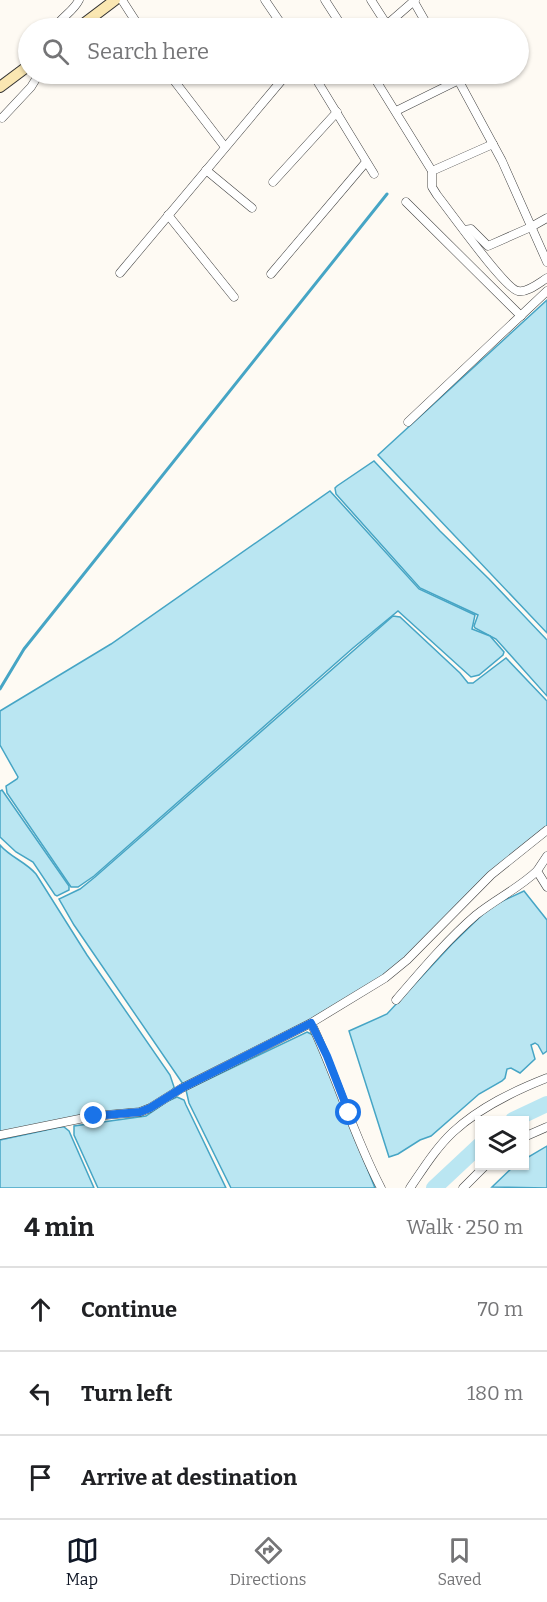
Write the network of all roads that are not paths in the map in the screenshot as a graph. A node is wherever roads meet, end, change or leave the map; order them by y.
1 (79, 0) edge
2 (115, 0) edge
3 (122, 0) edge
4 (265, 0) edge
5 (325, 0) edge
6 (371, 0) edge
7 (414, 0) edge
8 (63, 18) edge
9 (91, 18) edge
10 (134, 18) edge
11 (277, 18) edge
12 (337, 18) edge
13 (380, 18) edge
14 (395, 18) edge
15 (424, 18) edge
16 (18, 74) edge
17 (34, 84) edge
18 (177, 84) edge
19 (279, 84) edge
20 (319, 84) edge
21 (378, 84) edge
22 (444, 84) edge
23 (461, 84) edge
24 (0, 87) edge
25 (396, 111) junction
26 (337, 112) junction
27 (2, 118) dead end
28 (493, 144) junction
29 (225, 147) junction
30 (366, 162) junction
31 (206, 170) junction
32 (432, 171) junction
33 (374, 174) dead end
34 (273, 182) dead end
35 (406, 202) dead end
36 (252, 208) dead end
37 (168, 215) junction
38 (547, 218) edge
39 (531, 227) junction
40 (464, 230) junction
41 (547, 262) edge
42 (120, 273) dead end
43 (271, 274) dead end
44 (547, 278) edge
45 (547, 291) edge
46 (234, 297) dead end
47 (521, 316) junction
48 (408, 422) dead end
49 (547, 830) edge
50 (547, 856) edge
51 (537, 871) junction
52 (547, 887) edge
53 (396, 1000) dead end
54 (311, 1023) junction
55 (547, 1078) edge
56 (547, 1127) edge
57 (0, 1135) edge
58 (529, 1135) edge
59 (481, 1170) edge
60 (381, 1188) edge
61 (410, 1188) edge
62 (464, 1188) edge

1 - 8 street
2 - 9 main road
3 - 10 street
4 - 11 street
5 - 12 street
6 - 13 street
7 - 14 street
7 - 15 street
16 - 24 main road
17 - 27 street
18 - 29 street
19 - 29 street
20 - 26 street
21 - 25 street
22 - 25 street
23 - 28 street
25 - 32 street
26 - 30 street
26 - 34 street
28 - 32 street
28 - 39 street
29 - 31 street
30 - 33 street
30 - 43 street
31 - 36 street
31 - 37 street
32 - 40 street
35 - 47 street
37 - 42 street
37 - 46 street
38 - 39 street
39 - 40 street
39 - 41 street
40 - 44 street
45 - 47 street
47 - 48 street
49 - 54 street
50 - 51 street
51 - 52 street
51 - 53 street
54 - 57 street
54 - 60 street
55 - 61 street
56 - 58 street
59 - 62 street

